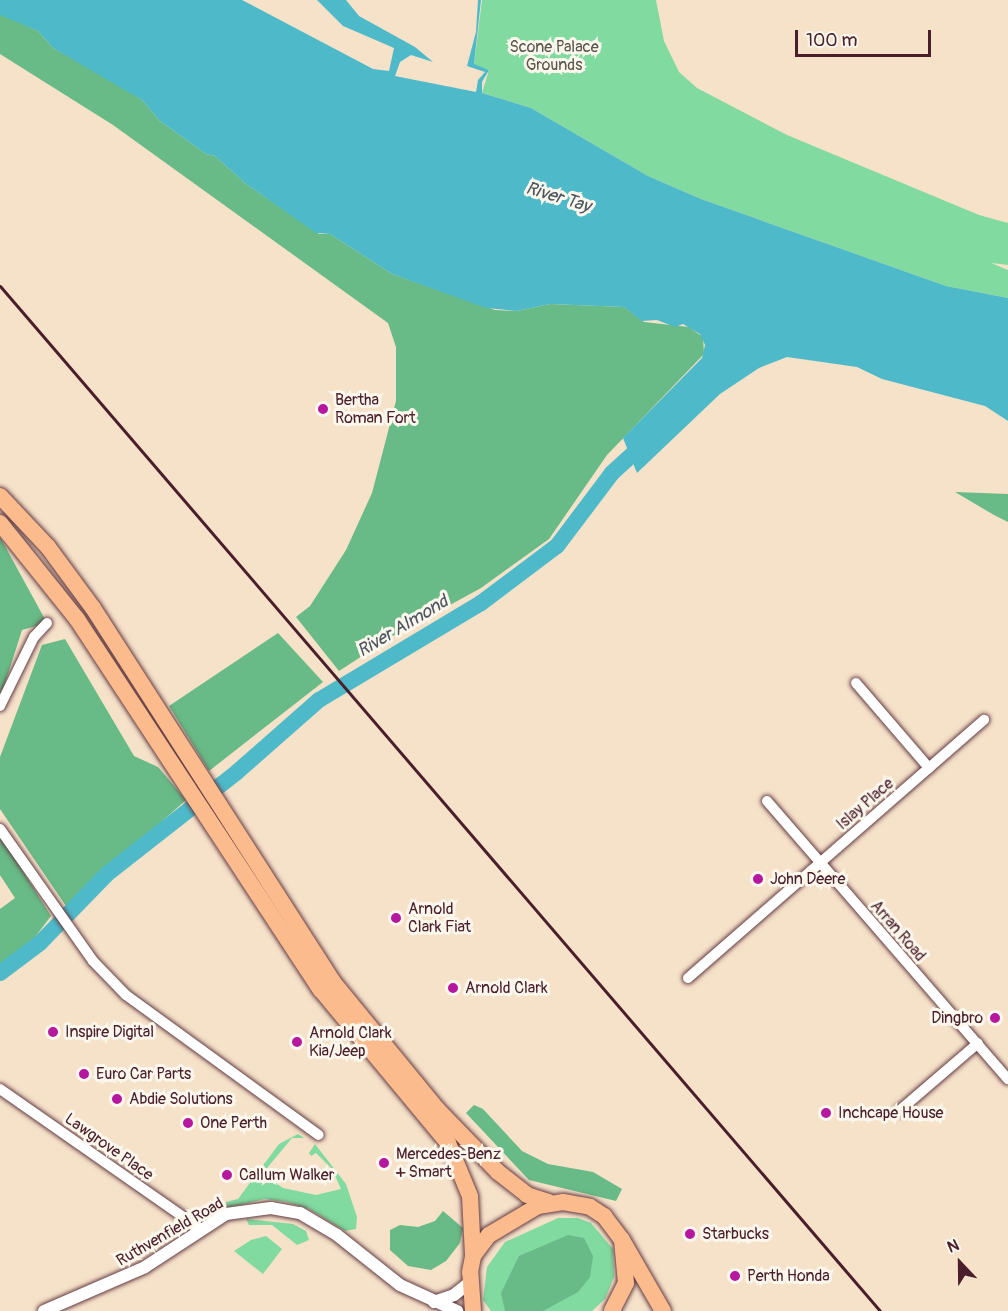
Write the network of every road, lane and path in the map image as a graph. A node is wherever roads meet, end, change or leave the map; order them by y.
1 (0, 496) edge
2 (0, 523) edge
3 (47, 623) dead end
4 (856, 683) dead end
5 (0, 706) edge
6 (984, 720) dead end
7 (182, 760) junction
8 (929, 768) junction
9 (767, 801) dead end
10 (0, 829) edge
11 (225, 831) junction
12 (819, 863) junction
13 (688, 978) dead end
14 (978, 1042) junction
15 (1008, 1079) edge
16 (0, 1089) edge
17 (899, 1111) dead end
18 (319, 1135) dead end
19 (549, 1202) junction
20 (201, 1229) junction
21 (622, 1240) junction
22 (473, 1256) junction
23 (469, 1283) junction
24 (434, 1302) junction
25 (44, 1311) edge
26 (457, 1311) edge
27 (473, 1311) edge
28 (612, 1311) edge
29 (663, 1311) edge

1 - 7 main road
2 - 7 main road
3 - 5 street
4 - 8 street
6 - 8 street, Islay Place
7 - 11 main road
8 - 12 street, Islay Place
9 - 12 street, Arran Road
10 - 18 street
11 - 19 main road
11 - 22 main road
12 - 13 street, Islay Place
12 - 14 street, Arran Road
14 - 15 street, Arran Road
14 - 17 street
16 - 20 street, Lawgrove Place
19 - 21 main road
19 - 22 main road
20 - 24 street, Ruthvenfield Road
20 - 25 street, Ruthvenfield Road
21 - 28 main road
21 - 29 main road
22 - 23 main road
23 - 24 street
23 - 27 main road
24 - 26 street, Ruthvenfield Road

